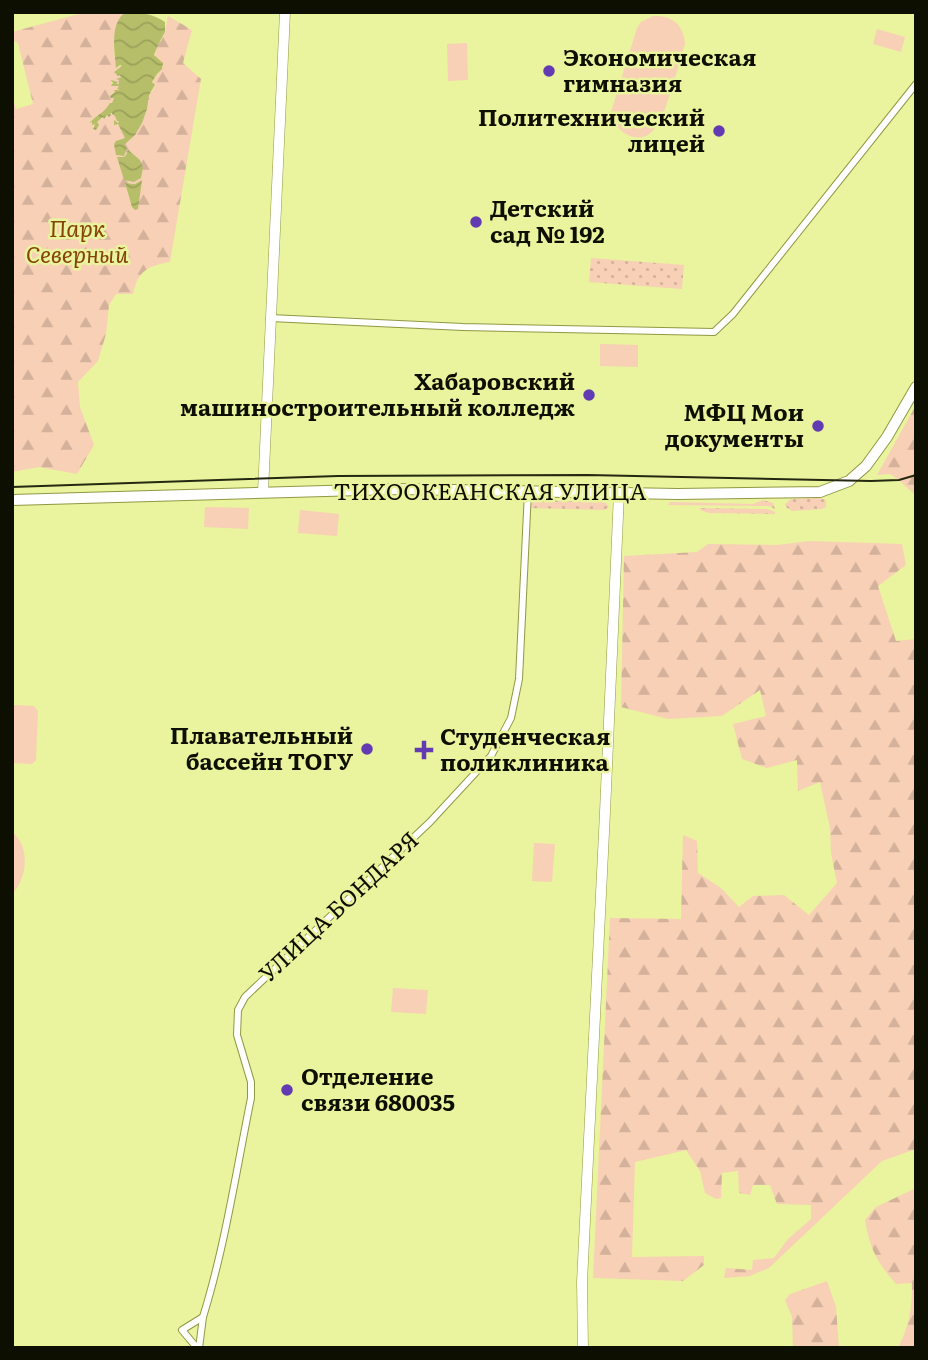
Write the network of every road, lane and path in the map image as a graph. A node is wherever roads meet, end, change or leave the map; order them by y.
1 (285, 12) edge
2 (916, 84) edge
3 (270, 318) junction
4 (916, 387) edge
5 (528, 491) junction
6 (262, 492) junction
7 (619, 493) junction
8 (12, 500) edge
9 (203, 1317) junction
10 (198, 1348) edge
11 (583, 1348) edge

1 - 3 main road
2 - 3 street
3 - 6 main road
4 - 7 main road, ТИХООКЕАНСКАЯ УЛИЦА
5 - 6 main road, ТИХООКЕАНСКАЯ УЛИЦА
5 - 7 main road, ТИХООКЕАНСКАЯ УЛИЦА
5 - 9 street, УЛИЦА БОНДАРЯ
6 - 8 main road, ТИХООКЕАНСКАЯ УЛИЦА
7 - 11 main road
9 - 10 street
9 - 10 street

